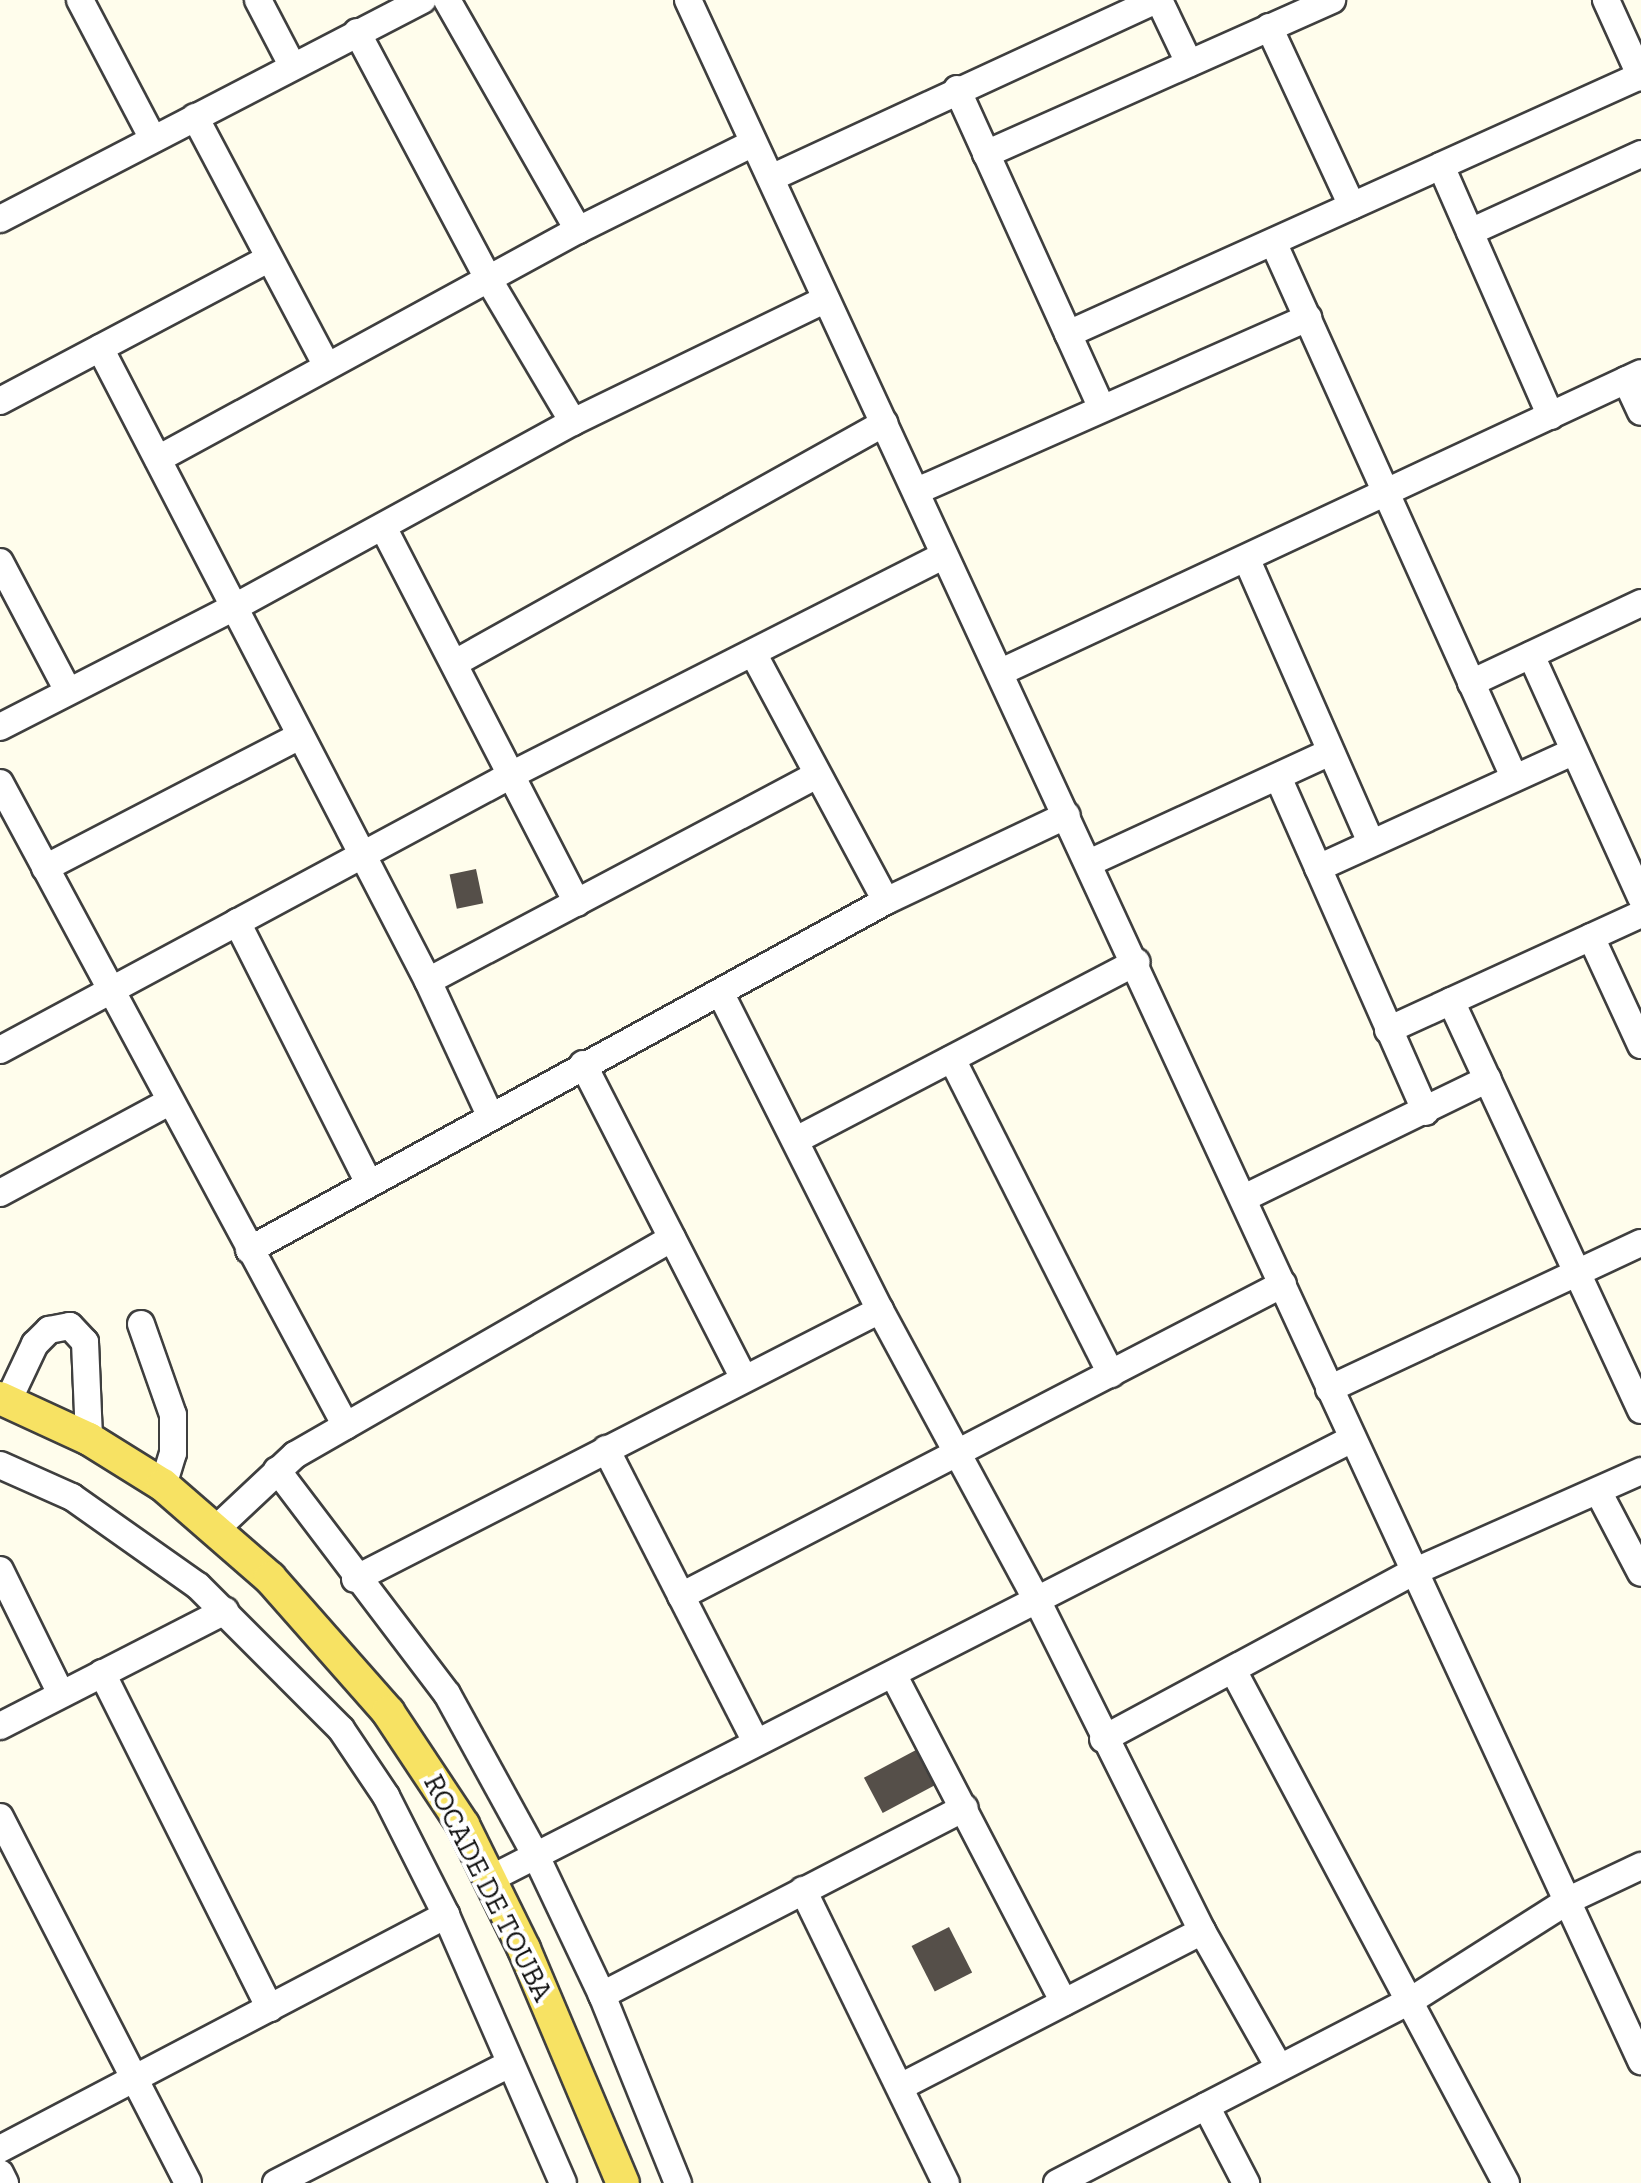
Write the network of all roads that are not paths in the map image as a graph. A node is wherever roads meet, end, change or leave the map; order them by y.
1 (80, 0) edge
2 (258, 0) edge
3 (423, 0) edge
4 (447, 0) edge
5 (688, 0) edge
6 (1158, 0) edge
7 (1332, 0) edge
8 (1606, 0) edge
9 (1269, 27) junction
10 (357, 32) junction
11 (1189, 63) junction
12 (292, 65) junction
13 (1641, 76) edge
14 (957, 89) junction
15 (195, 117) junction
16 (153, 139) junction
17 (753, 143) junction
18 (986, 154) junction
19 (1641, 154) edge
20 (1441, 166) junction
21 (771, 178) junction
22 (1352, 206) junction
23 (0, 219) edge
24 (578, 230) junction
25 (1470, 232) junction
26 (1274, 244) junction
27 (268, 259) junction
28 (489, 280) junction
29 (826, 299) junction
30 (1308, 318) junction
31 (1068, 334) junction
32 (100, 348) junction
33 (326, 364) junction
34 (1634, 377) edge
35 (0, 401) edge
36 (1102, 408) junction
37 (1641, 412) edge
38 (1551, 416) junction
39 (573, 422) junction
40 (885, 423) junction
41 (158, 459) junction
42 (917, 491) junction
43 (1383, 492) junction
44 (383, 527) junction
45 (944, 555) junction
46 (1247, 560) junction
47 (0, 562) edge
48 (1641, 603) edge
49 (233, 608) junction
50 (753, 653) junction
51 (1531, 655) junction
52 (455, 663) junction
53 (1001, 672) junction
54 (1471, 683) junction
55 (68, 691) junction
56 (0, 727) edge
57 (300, 736) junction
58 (1330, 752) junction
59 (1573, 752) junction
60 (513, 774) junction
61 (817, 775) junction
62 (1278, 777) junction
63 (1514, 777) junction
64 (0, 783) edge
65 (1067, 815) junction
66 (1371, 843) junction
67 (363, 856) junction
68 (1091, 862) junction
69 (45, 868) junction
70 (1318, 868) junction
71 (1641, 897) edge
72 (886, 901) junction
73 (577, 903) junction
74 (1641, 914) edge
75 (237, 922) junction
76 (1591, 937) junction
77 (1136, 962) junction
78 (428, 981) junction
79 (108, 990) junction
80 (721, 994) junction
81 (1451, 1001) junction
82 (1635, 1015) edge
83 (1388, 1030) junction
84 (1641, 1045) edge
85 (0, 1050) edge
86 (952, 1059) junction
87 (583, 1064) junction
88 (1488, 1079) junction
89 (169, 1102) junction
90 (1426, 1112) junction
91 (490, 1115) junction
92 (798, 1139) junction
93 (369, 1183) junction
94 (0, 1193) edge
95 (1246, 1197) junction
96 (672, 1238) junction
97 (1641, 1243) edge
98 (249, 1250) junction
99 (1575, 1272) junction
100 (1283, 1284) junction
101 (880, 1310) junction
102 (141, 1324) dead end
103 (1111, 1374) junction
104 (744, 1378) junction
105 (1329, 1389) junction
106 (4, 1399) edge
107 (1641, 1410) edge
108 (346, 1426) junction
109 (89, 1439) junction
110 (1350, 1440) junction
111 (606, 1449) junction
112 (957, 1452) junction
113 (0, 1465) edge
114 (277, 1470) junction
115 (1641, 1471) edge
116 (163, 1485) junction
117 (1599, 1493) junction
118 (215, 1530) junction
119 (1640, 1568) edge
120 (0, 1570) edge
121 (1411, 1573) junction
122 (355, 1579) junction
123 (681, 1596) junction
124 (1037, 1600) junction
125 (225, 1611) junction
126 (1233, 1670) junction
127 (102, 1673) junction
128 (893, 1674) junction
129 (61, 1694) junction
130 (0, 1726) edge
131 (1103, 1739) junction
132 (755, 1740) junction
133 (965, 1808) junction
134 (0, 1817) edge
135 (537, 1858) junction
136 (1641, 1866) edge
137 (490, 1879) junction
138 (803, 1890) junction
139 (1569, 1900) junction
140 (446, 1915) junction
141 (1202, 1931) junction
142 (602, 1995) junction
143 (1410, 2001) junction
144 (1064, 2002) junction
145 (270, 2008) junction
146 (1641, 2061) edge
147 (510, 2064) junction
148 (1279, 2067) junction
149 (135, 2079) junction
150 (900, 2087) junction
151 (1206, 2106) junction
152 (0, 2149) edge
153 (0, 2173) edge
154 (559, 2181) edge
155 (5, 2183) edge
156 (188, 2183) edge
157 (276, 2183) edge
158 (623, 2183) edge
159 (678, 2183) edge
160 (946, 2183) edge
161 (1057, 2183) edge
162 (1246, 2183) edge
163 (1506, 2183) edge

1 - 16 street
2 - 12 street
3 - 10 street
4 - 24 street
5 - 17 street
6 - 11 street
6 - 14 street
7 - 9 street
8 - 13 street
9 - 11 street
9 - 22 street
10 - 12 street
10 - 28 street
11 - 18 street
12 - 15 street
13 - 20 street
14 - 18 street
14 - 21 street
15 - 16 street
15 - 27 street
16 - 23 street
17 - 21 street
17 - 24 street
18 - 31 street
19 - 25 street
20 - 22 street
20 - 25 street
21 - 29 street
22 - 26 street
24 - 28 street
25 - 38 street
26 - 30 street
26 - 31 street
27 - 32 street
27 - 33 street
28 - 33 street
28 - 39 street
29 - 39 street
29 - 40 street
30 - 36 street
30 - 43 street
31 - 36 street
32 - 35 street
32 - 41 street
33 - 41 street
34 - 37 street
34 - 38 street
36 - 42 street
38 - 43 street
39 - 44 street
40 - 42 street
40 - 52 street
41 - 49 street
42 - 45 street
43 - 46 street
43 - 54 street
44 - 49 street
44 - 52 street
45 - 50 street
45 - 53 street
46 - 53 street
46 - 58 street
47 - 55 street
48 - 51 street
49 - 55 street
49 - 57 street
50 - 60 street
50 - 61 street
51 - 54 street
51 - 59 street
52 - 60 street
53 - 65 street
54 - 63 street
55 - 56 street
57 - 67 street
57 - 69 street
58 - 62 street
58 - 66 street
59 - 63 street
59 - 71 street
60 - 67 street
60 - 73 street
61 - 72 street
61 - 73 street
62 - 68 street
62 - 70 street
63 - 66 street
64 - 69 street
65 - 68 street
65 - 72 street
66 - 70 street
67 - 75 street
67 - 78 street
68 - 77 street
69 - 79 street
70 - 83 street
72 - 80 street
73 - 78 street
74 - 76 street
75 - 79 street
75 - 93 street
76 - 81 street
76 - 82 street
77 - 86 street
77 - 95 street
78 - 91 street
79 - 85 street
79 - 89 street
80 - 87 street
80 - 92 street
81 - 83 street
81 - 88 street
82 - 84 street
83 - 90 street
86 - 92 street
86 - 103 street
87 - 91 street
87 - 96 street
88 - 90 street
88 - 99 street
89 - 94 street
89 - 98 street
90 - 95 street
91 - 93 street
92 - 101 street
93 - 98 street
95 - 100 street
96 - 104 street
96 - 108 street
97 - 99 street
98 - 108 street
99 - 105 street
99 - 107 street
100 - 103 street
100 - 105 street
101 - 104 street
101 - 112 street
102 - 116 street
103 - 112 street
104 - 111 street
105 - 110 street
106 - 109 main road, ROCADE DE TOUBA
106 - 109 street
108 - 114 street
109 - 116 main road, ROCADE DE TOUBA
110 - 121 street
110 - 124 street
111 - 122 street
111 - 123 street
112 - 123 street
112 - 124 street
113 - 125 street
114 - 118 street
114 - 122 street
115 - 117 street
116 - 118 main road, ROCADE DE TOUBA
117 - 119 street
117 - 121 street
118 - 137 main road, ROCADE DE TOUBA
120 - 129 street
121 - 126 street
121 - 139 street
122 - 135 street
123 - 132 street
124 - 128 street
124 - 131 street
125 - 127 street
125 - 140 street
126 - 131 street
126 - 143 street
127 - 129 street
127 - 145 street
128 - 132 street
128 - 133 street
129 - 130 street
131 - 141 street
132 - 135 street
133 - 138 street
133 - 144 street
134 - 149 street
135 - 137 street
135 - 142 street
136 - 139 street
137 - 158 main road, ROCADE DE TOUBA
138 - 142 street
138 - 150 street
139 - 143 street
139 - 146 street
140 - 145 street
140 - 147 street
141 - 144 street
141 - 148 street
142 - 159 street
143 - 148 street
143 - 163 street
144 - 150 street
145 - 149 street
147 - 154 street
147 - 157 street
148 - 151 street
149 - 152 street
149 - 156 street
150 - 160 street
151 - 161 street
151 - 162 street
153 - 155 street

